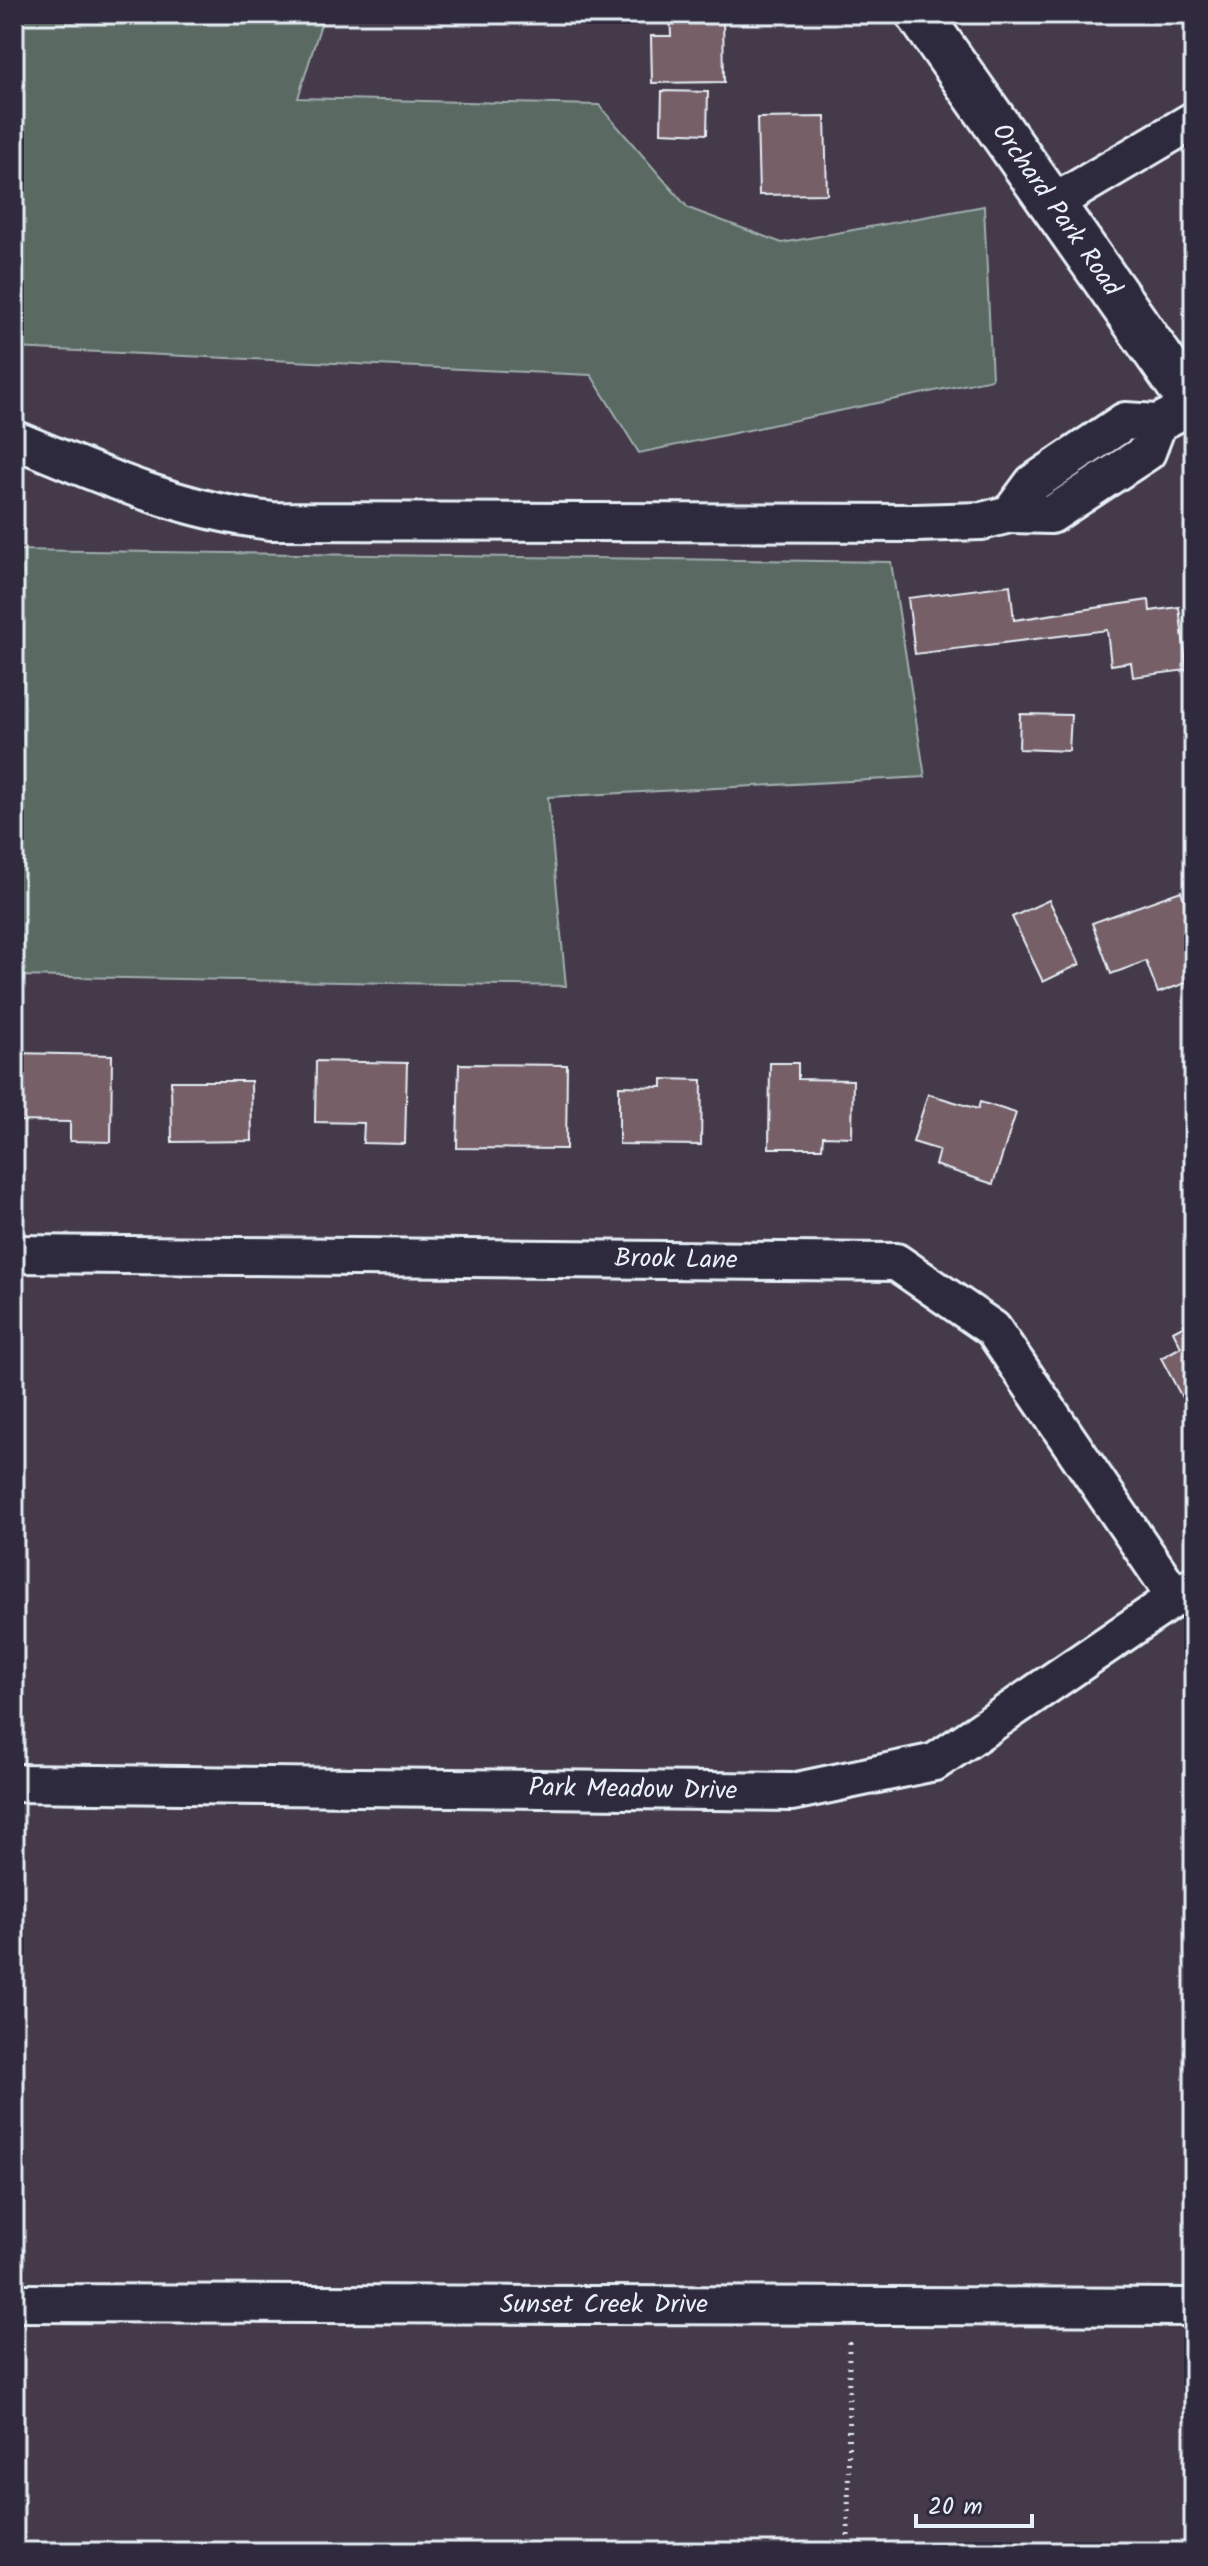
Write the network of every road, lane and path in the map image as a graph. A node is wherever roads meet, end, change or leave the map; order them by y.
1 (919, 14) edge
2 (1194, 120) edge
3 (1052, 204) junction
4 (1182, 411) edge
5 (14, 439) edge
6 (14, 1254) edge
7 (1185, 1591) edge
8 (14, 1783) edge
9 (14, 2303) edge
10 (1194, 2307) edge
11 (849, 2332) dead end
12 (848, 2552) edge

1 - 3 main road, Orchard Park Road
2 - 3 street
3 - 4 main road, Orchard Park Road
4 - 5 street
6 - 7 street, Brook Lane
7 - 8 street, Park Meadow Drive
9 - 10 street, Sunset Creek Drive
11 - 12 path

